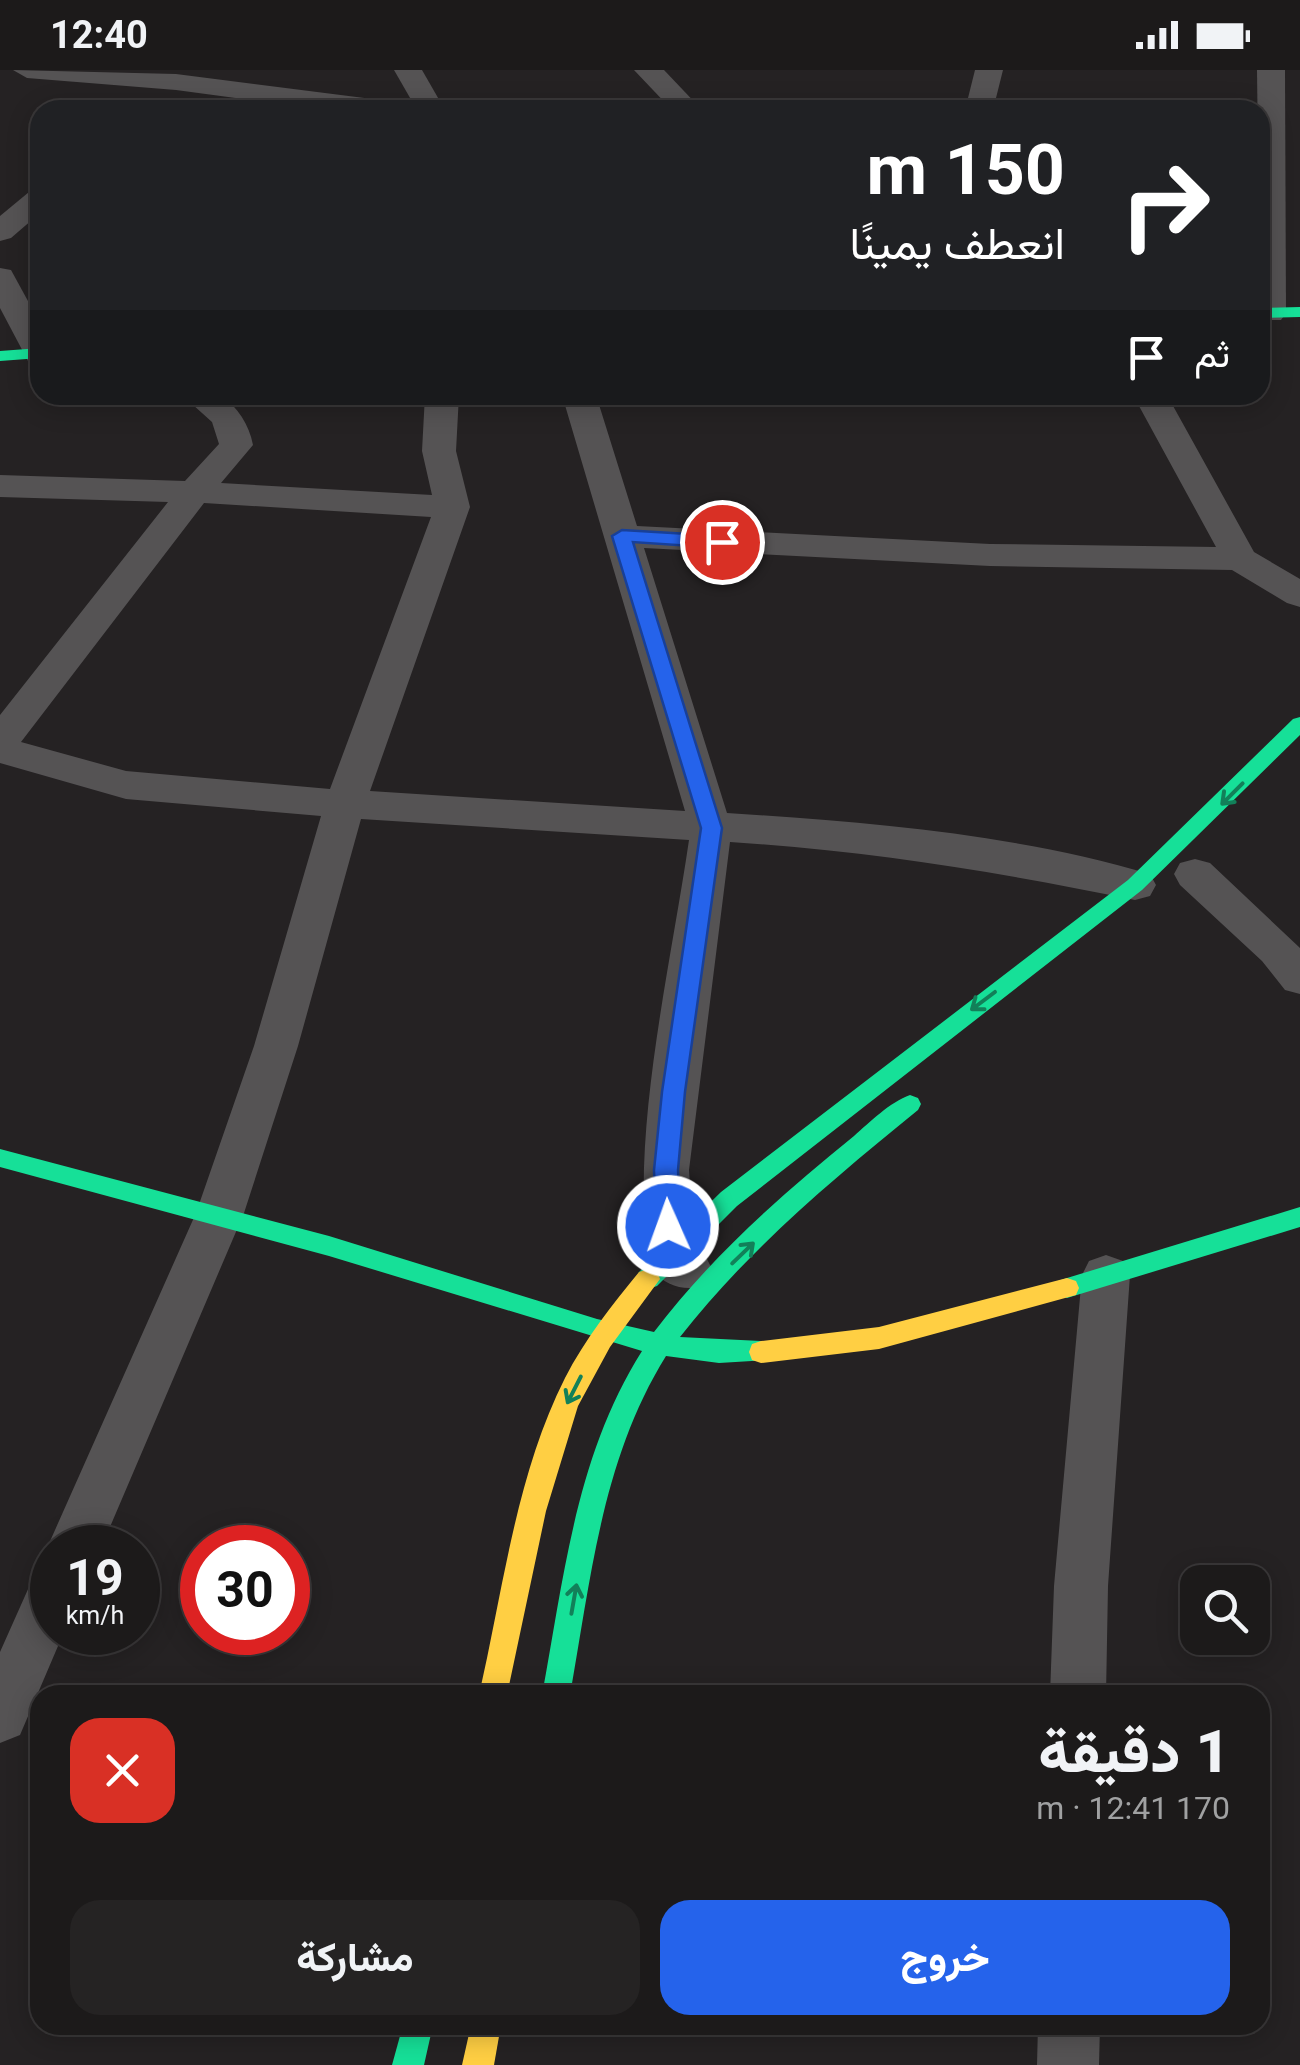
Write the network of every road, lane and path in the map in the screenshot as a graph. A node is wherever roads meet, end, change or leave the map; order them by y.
1 (27, 70) edge
2 (408, 70) edge
3 (648, 70) edge
4 (989, 70) edge
5 (1271, 70) edge
6 (184, 76) edge
7 (156, 100) edge
8 (285, 100) edge
9 (425, 100) edge
10 (678, 100) edge
11 (982, 100) edge
12 (1270, 119) edge
13 (1270, 168) edge
14 (1300, 172) edge
15 (1270, 186) edge
16 (30, 206) edge
17 (0, 232) edge
18 (0, 276) edge
19 (1277, 313) edge
20 (30, 334) edge
21 (30, 354) edge
22 (0, 356) edge
23 (213, 405) edge
24 (441, 405) edge
25 (582, 405) edge
26 (1155, 405) edge
27 (0, 486) edge
28 (194, 492) junction
29 (452, 507) junction
30 (622, 536) junction
31 (1240, 559) junction
32 (1300, 594) edge
33 (1300, 724) edge
34 (0, 742) edge
35 (0, 750) edge
36 (344, 804) junction
37 (712, 828) junction
38 (1195, 874) dead end
39 (1135, 884) junction
40 (1300, 978) edge
41 (932, 1086) dead end
42 (0, 1158) edge
43 (220, 1213) junction
44 (1300, 1217) edge
45 (670, 1254) junction
46 (1106, 1275) junction
47 (708, 1287) junction
48 (607, 1329) junction
49 (659, 1346) junction
50 (84, 1525) edge
51 (30, 1647) edge
52 (496, 1685) edge
53 (558, 1685) edge
54 (1078, 1685) edge
55 (0, 1716) edge
56 (416, 2035) edge
57 (484, 2035) edge
58 (1068, 2035) edge
59 (408, 2065) edge
60 (478, 2065) edge
61 (1068, 2065) edge

1 - 6 street
2 - 9 street
3 - 10 street
4 - 11 street
5 - 12 street
6 - 7 street
6 - 8 street
13 - 14 street
15 - 19 street
16 - 17 street
18 - 20 street
21 - 22 main road
23 - 28 street
24 - 29 street
25 - 30 street
26 - 31 street
27 - 28 street
28 - 29 street
28 - 34 street
29 - 36 street
30 - 31 street
30 - 37 street
31 - 32 street
33 -> 39 main road
35 - 36 street
36 - 37 street
36 - 43 street
37 - 39 street
37 - 45 street
38 - 40 street
39 -> 45 main road
47 -> 41 main road
42 - 43 main road
43 - 48 main road
43 - 50 street
44 - 46 main road
45 - 47 street
45 - 48 main road
46 - 49 main road
46 - 54 street
47 - 49 main road
48 - 49 main road
48 -> 52 main road
53 -> 49 main road
51 - 55 street
56 - 59 main road
57 - 60 main road
58 - 61 street

